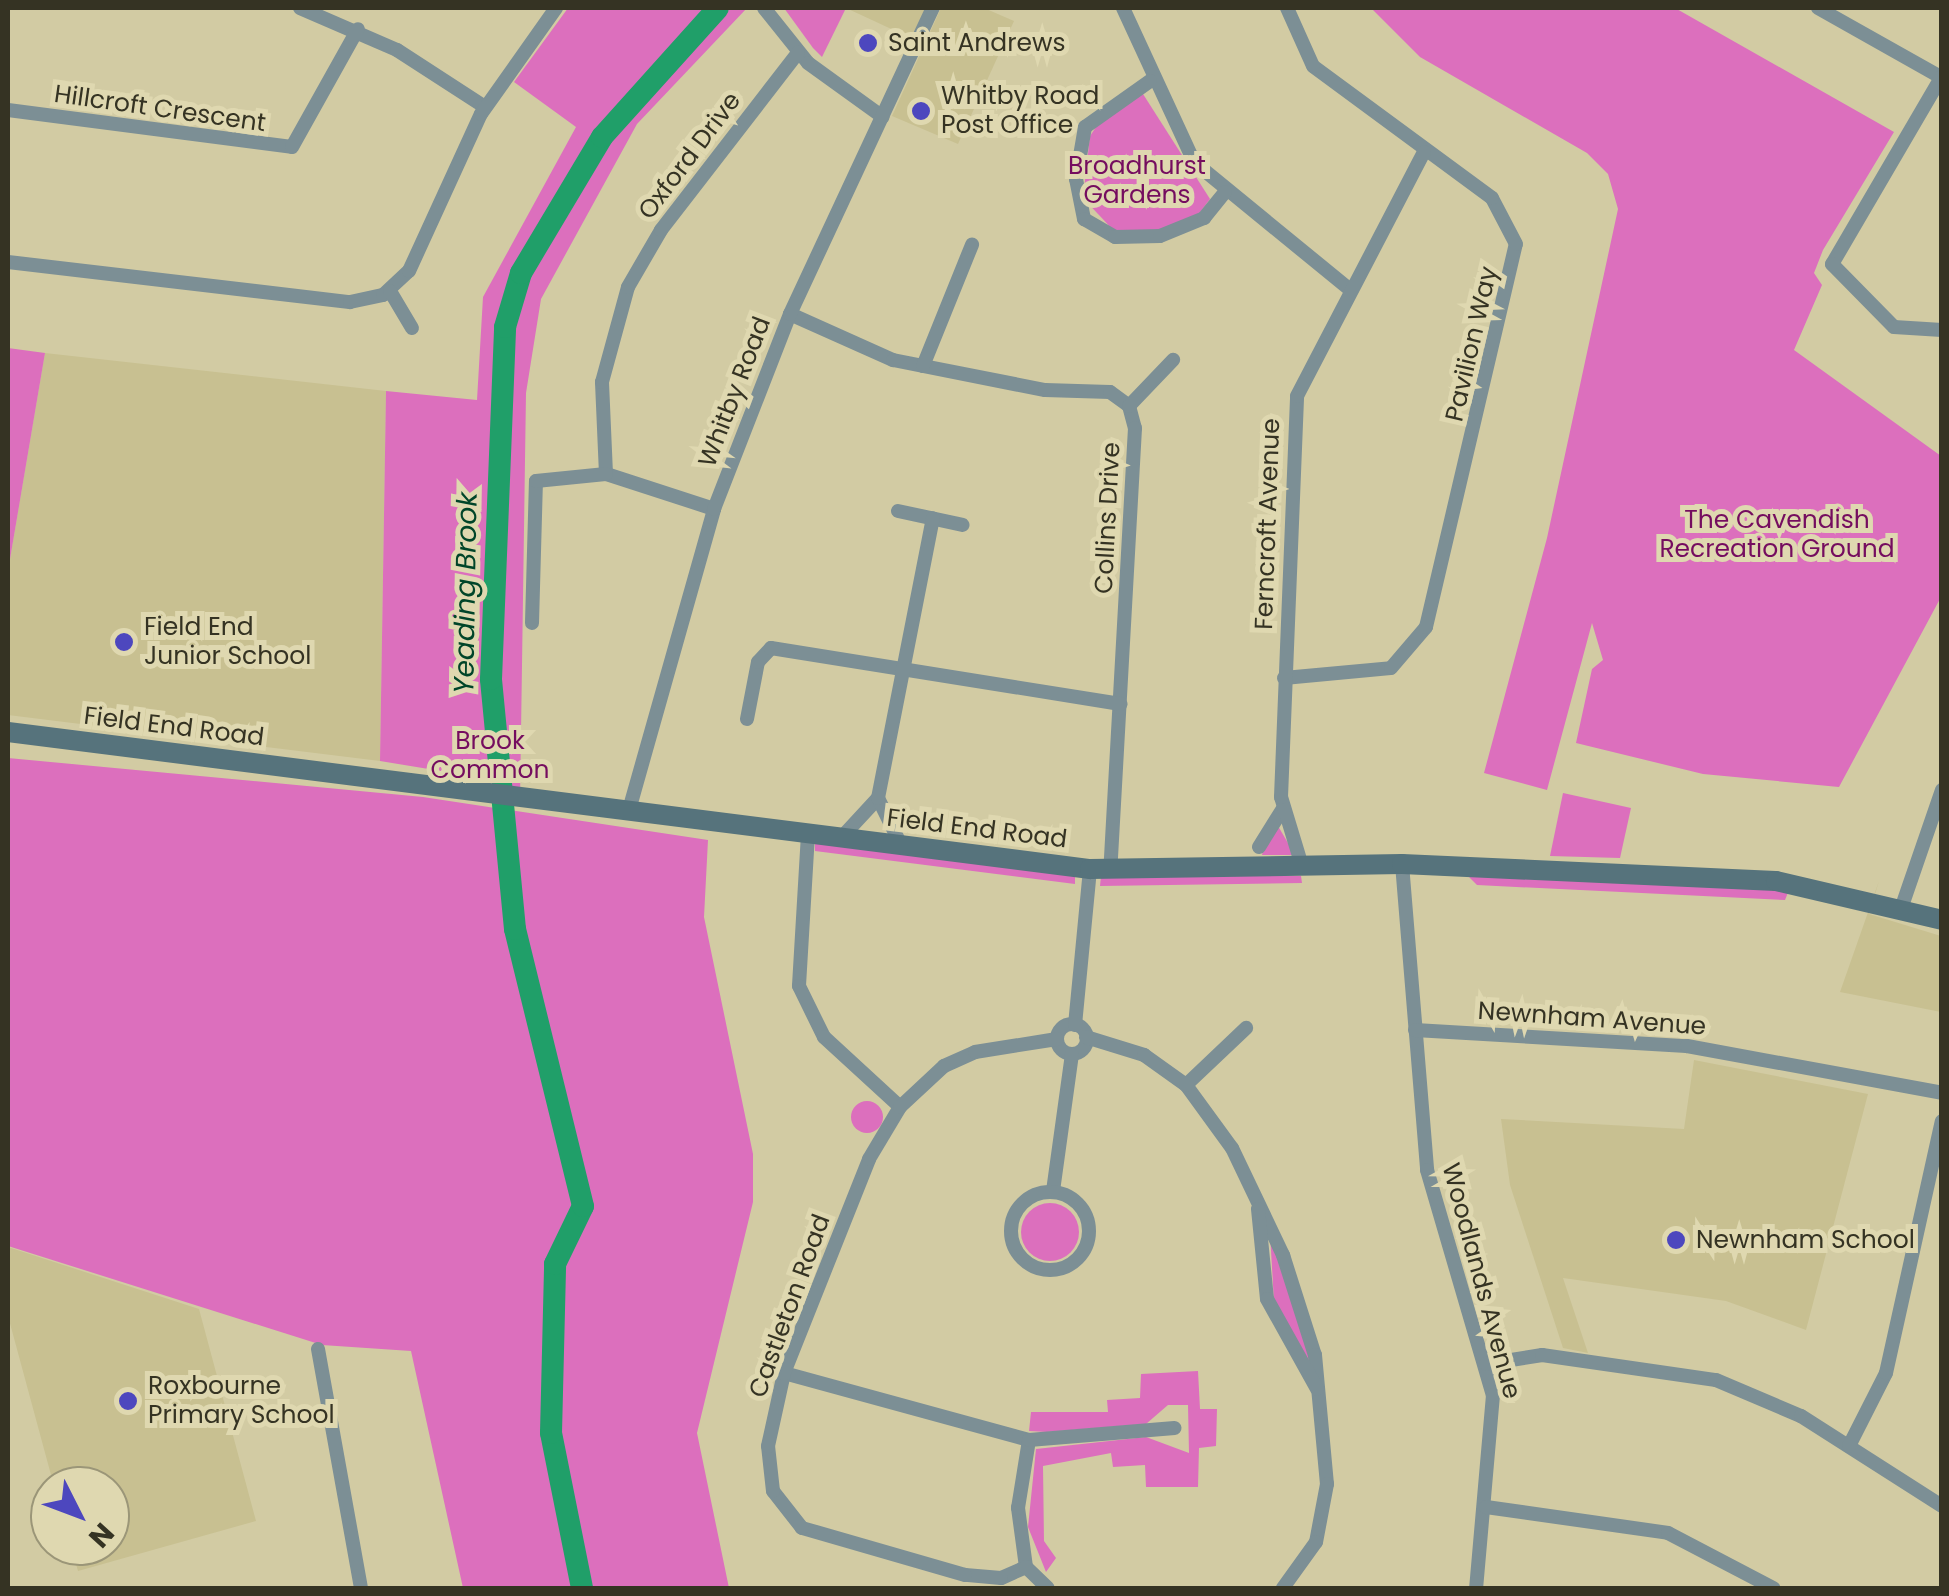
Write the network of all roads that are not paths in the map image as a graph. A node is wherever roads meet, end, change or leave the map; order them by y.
1 (300, 8) edge
2 (556, 8) edge
3 (764, 8) edge
4 (932, 8) edge
5 (1123, 8) edge
6 (1287, 8) edge
7 (1818, 8) edge
8 (358, 29) junction
9 (798, 53) junction
10 (1941, 77) edge
11 (1150, 81) junction
12 (485, 107) junction
13 (8, 110) edge
14 (883, 118) junction
15 (1424, 152) junction
16 (1225, 192) junction
17 (972, 245) dead end
18 (8, 262) edge
19 (1349, 289) junction
20 (390, 291) junction
21 (790, 314) junction
22 (412, 328) dead end
23 (1942, 330) edge
24 (1173, 360) dead end
25 (922, 366) junction
26 (1128, 406) junction
27 (606, 474) junction
28 (714, 509) junction
29 (898, 511) dead end
30 (933, 518) junction
31 (963, 525) dead end
32 (532, 622) dead end
33 (908, 668) junction
34 (1284, 678) junction
35 (1121, 704) junction
36 (747, 719) dead end
37 (8, 732) edge
38 (1942, 790) edge
39 (878, 798) junction
40 (628, 810) junction
41 (1282, 810) junction
42 (808, 834) junction
43 (841, 838) junction
44 (902, 845) junction
45 (1260, 847) dead end
46 (1402, 864) junction
47 (1302, 866) junction
48 (1100, 869) junction
49 (1902, 906) junction
50 (1942, 920) edge
51 (1075, 1025) junction
52 (1246, 1028) dead end
53 (1415, 1030) junction
54 (1086, 1037) junction
55 (1057, 1039) junction
56 (1072, 1054) junction
57 (1186, 1085) junction
58 (1942, 1094) edge
59 (900, 1107) junction
60 (1942, 1121) edge
61 (1250, 1184) junction
62 (1053, 1192) junction
63 (318, 1349) dead end
64 (1486, 1364) junction
65 (784, 1373) junction
66 (1320, 1394) junction
67 (1176, 1428) dead end
68 (1029, 1440) junction
69 (1849, 1446) junction
70 (1942, 1506) edge
71 (1486, 1507) junction
72 (1026, 1568) junction
73 (361, 1588) edge
74 (1048, 1588) edge
75 (1283, 1588) edge
76 (1476, 1588) edge
77 (1773, 1588) edge

1 - 8 street
2 - 12 street
3 - 9 street
4 - 14 street, Whitby Road
5 - 11 street
6 - 15 street, Pavilion Way
7 - 10 street
8 - 12 street
8 - 13 street, Hillcroft Crescent
9 - 14 street
9 - 27 street, Oxford Drive
10 - 23 street
11 - 16 street
11 - 16 street
12 - 20 street
14 - 21 street, Whitby Road
15 - 19 street, Ferncroft Avenue
15 - 34 street, Pavilion Way
16 - 19 street
17 - 25 street
18 - 20 street
19 - 34 street, Ferncroft Avenue
20 - 22 street
21 - 25 street, Collins Drive
21 - 28 street, Whitby Road
24 - 26 street
25 - 26 street, Collins Drive
26 - 35 street, Collins Drive
27 - 28 street
27 - 32 street
28 - 40 street, Whitby Road
29 - 30 street
30 - 31 street
30 - 33 street
33 - 35 street
33 - 36 street
33 - 39 street
34 - 41 street, Ferncroft Avenue
35 - 48 street, Collins Drive
37 - 40 street, Field End Road
38 - 49 street
39 - 43 street
39 - 44 street
40 - 42 street, Field End Road
41 - 45 street, Ferncroft Avenue
41 - 47 street, Ferncroft Avenue
42 - 43 street, Field End Road
42 - 59 street
43 - 44 street, Field End Road
44 - 48 street, Field End Road
46 - 47 street, Field End Road
46 - 49 street, Field End Road
46 - 53 street, Woodlands Avenue
47 - 48 street, Field End Road
48 - 51 street, Collins Drive
49 - 50 street, Field End Road
51 - 54 street
51 - 55 street
52 - 57 street
53 - 58 street, Newnham Avenue
53 - 64 street, Woodlands Avenue
54 - 56 street
54 - 57 street
55 - 56 street
55 - 59 street, Castleton Road
56 - 62 street
57 - 61 street
59 - 65 street, Castleton Road
60 - 69 street
61 - 66 street
61 - 66 street
62 - 62 street
63 - 73 street
64 - 69 street
64 - 71 street, Woodlands Avenue
65 - 68 street
65 - 72 street, Castleton Road
66 - 75 street
67 - 68 street
68 - 72 street
69 - 70 street
71 - 76 street, Woodlands Avenue
71 - 77 street
72 - 74 street

